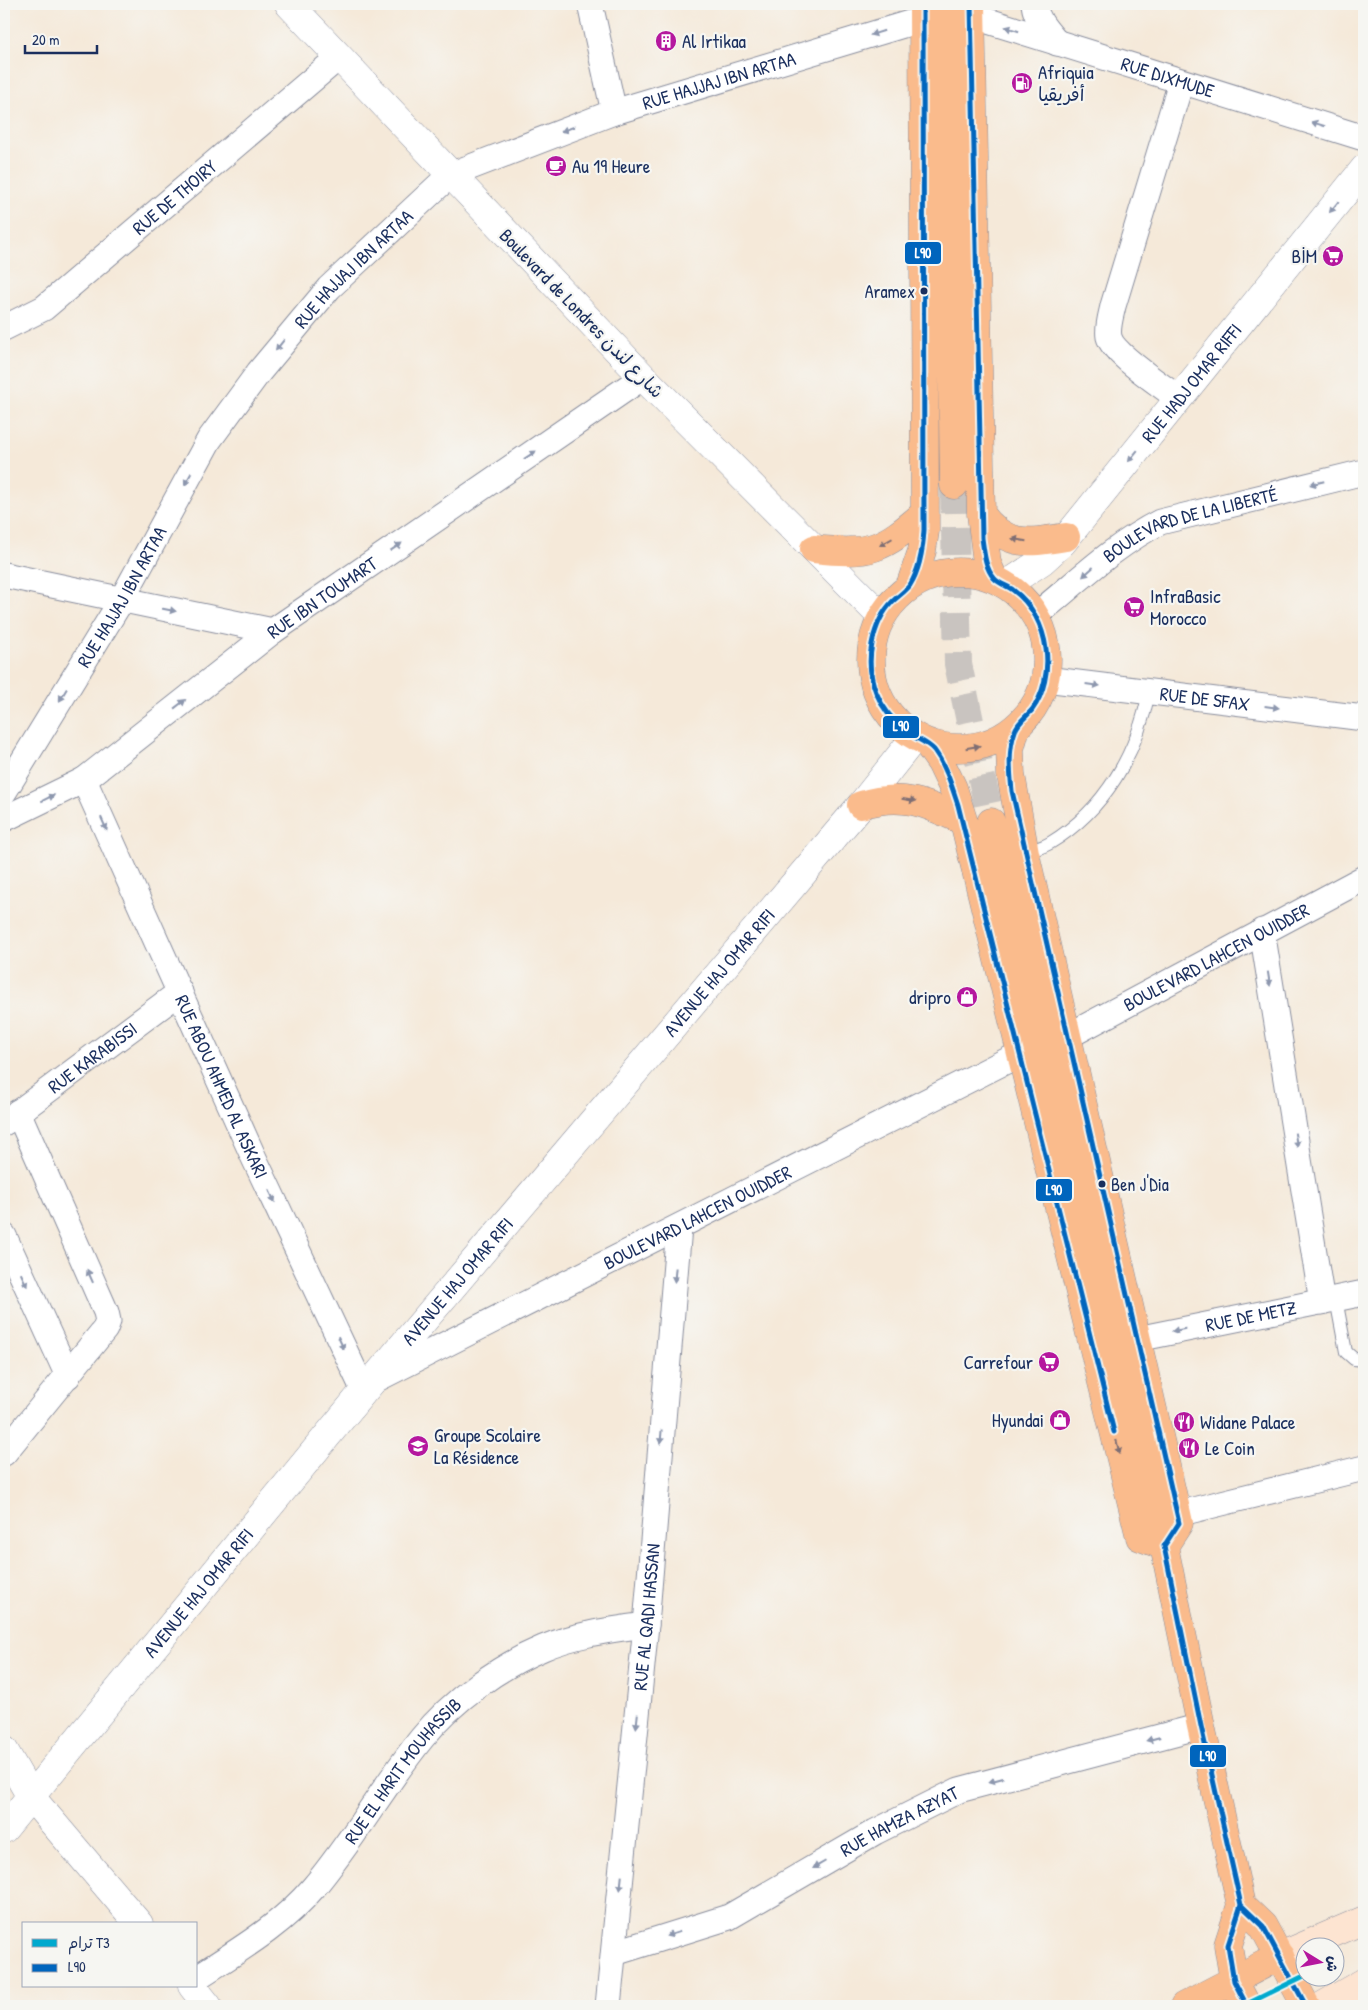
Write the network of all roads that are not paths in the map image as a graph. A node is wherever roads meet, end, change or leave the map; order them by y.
1 (289, 4) edge
2 (590, 4) edge
3 (947, 4) edge
4 (1034, 4) edge
5 (972, 10) edge
6 (923, 11) edge
7 (1057, 43) junction
8 (339, 57) junction
9 (1181, 82) junction
10 (614, 112) junction
11 (1364, 138) edge
12 (1364, 169) edge
13 (450, 175) junction
14 (4, 328) edge
15 (644, 377) junction
16 (1179, 398) junction
17 (1364, 472) edge
18 (954, 485) tunnel mouth
19 (925, 513) junction
20 (981, 514) junction
21 (1066, 537) junction
22 (814, 549) junction
23 (4, 576) edge
24 (1000, 582) junction
25 (910, 586) junction
26 (121, 601) junction
27 (881, 616) junction
28 (1035, 616) junction
29 (273, 631) junction
30 (1045, 679) junction
31 (1149, 692) junction
32 (1364, 718) edge
33 (1016, 728) junction
34 (921, 740) junction
35 (84, 780) junction
36 (4, 792) edge
37 (861, 805) junction
38 (4, 819) edge
39 (963, 821) junction
40 (991, 822) tunnel mouth
41 (1025, 853) junction
42 (1364, 878) edge
43 (1262, 931) junction
44 (180, 992) junction
45 (1068, 1036) junction
46 (1020, 1054) junction
47 (11, 1117) edge
48 (679, 1227) junction
49 (4, 1236) edge
50 (1364, 1293) edge
51 (1329, 1300) junction
52 (1137, 1339) junction
53 (1364, 1360) edge
54 (68, 1376) junction
55 (370, 1386) junction
56 (4, 1453) edge
57 (1364, 1468) edge
58 (1177, 1514) junction
59 (1164, 1546) junction
60 (646, 1625) junction
61 (1201, 1726) junction
62 (4, 1753) edge
63 (31, 1797) junction
64 (4, 1829) edge
65 (1240, 1905) junction
66 (1364, 1920) edge
67 (137, 1922) edge
68 (614, 1953) junction
69 (1280, 1956) junction
70 (198, 1977) edge
71 (1234, 1981) junction
72 (1364, 1982) edge
73 (194, 1988) edge
74 (208, 2006) edge
75 (608, 2006) edge
76 (1184, 2006) edge
77 (1247, 2006) edge
78 (1306, 2006) edge
79 (1322, 2006) edge

1 - 8 street, Boulevard de Londres شارع لندن
2 - 10 street
3 - 18 main road
4 - 7 street
7 -> 5 street, RUE DIXMUDE
5 - 20 main road
6 -> 10 street, RUE HAJJAJ IBN ARTAA
6 - 19 main road
7 - 9 street, RUE DIXMUDE
8 - 13 street, Boulevard de Londres شارع لندن
8 - 14 street, RUE DE THOIRY
11 -> 9 street, RUE DIXMUDE
9 - 16 street
10 -> 13 street, RUE HAJJAJ IBN ARTAA
12 -> 16 street, RUE HADJ OMAR RIFFI
13 - 15 street, Boulevard de Londres شارع لندن
13 -> 26 street, RUE HAJJAJ IBN ARTAA
15 - 22 street, Boulevard de Londres شارع لندن
29 -> 15 street, RUE IBN TOUMART
16 -> 21 street, RUE HADJ OMAR RIFFI
17 -> 28 street, BOULEVARD DE LA LIBERTÉ
19 -> 22 main road
19 - 25 main road
21 -> 20 main road
20 - 24 main road
21 - 24 street, RUE HADJ OMAR RIFFI
22 - 27 street, Boulevard de Londres شارع لندن
23 - 26 street
24 - 25 main road
24 - 28 main road
25 - 27 main road
26 -> 29 street
26 -> 36 street, RUE HAJJAJ IBN ARTAA
27 - 34 main road
28 - 30 main road
35 -> 29 street, RUE IBN TOUMART
30 -> 31 street, RUE DE SFAX
30 - 33 main road
31 -> 32 street, RUE DE SFAX
31 - 41 lane
34 -> 33 main road
33 - 41 main road
34 - 37 street, AVENUE HAJ OMAR RIFI
34 - 39 main road
38 -> 35 street, RUE IBN TOUMART
35 -> 44 street, RUE ABOU AHMED AL ASKARI
37 -> 39 main road
37 - 55 street, AVENUE HAJ OMAR RIFI
39 - 46 main road
40 - 59 main road
41 - 45 main road
42 - 43 street, BOULEVARD LAHCEN OUIDDER
43 - 45 street, BOULEVARD LAHCEN OUIDDER
43 -> 51 street
44 - 47 street, RUE KARABISSI
44 -> 55 street, RUE ABOU AHMED AL ASKARI
45 - 52 main road
46 - 48 street, BOULEVARD LAHCEN OUIDDER
46 -> 59 main road
54 -> 47 street
48 - 55 street, BOULEVARD LAHCEN OUIDDER
48 -> 60 street, RUE AL QADI HASSAN
49 -> 54 street
50 - 51 street, RUE DE METZ
51 -> 52 street, RUE DE METZ
51 - 53 lane
52 - 58 main road
54 - 56 street
55 - 63 street, AVENUE HAJ OMAR RIFI
57 - 58 street
58 - 59 main road
59 - 61 main road
60 -> 68 street, RUE AL QADI HASSAN
60 - 70 street, RUE EL HARIT MOUHASSIB
61 - 65 main road
61 -> 68 street, RUE HAMZA AZYAT
62 - 63 street
63 - 64 street, AVENUE HAJ OMAR RIFI
63 - 67 street
65 - 69 main road
65 - 71 main road
66 - 69 main road
68 - 75 street, RUE AL QADI HASSAN
69 - 71 main road
69 - 78 main road
71 - 76 main road
71 - 77 main road
72 - 79 main road
73 - 74 street

